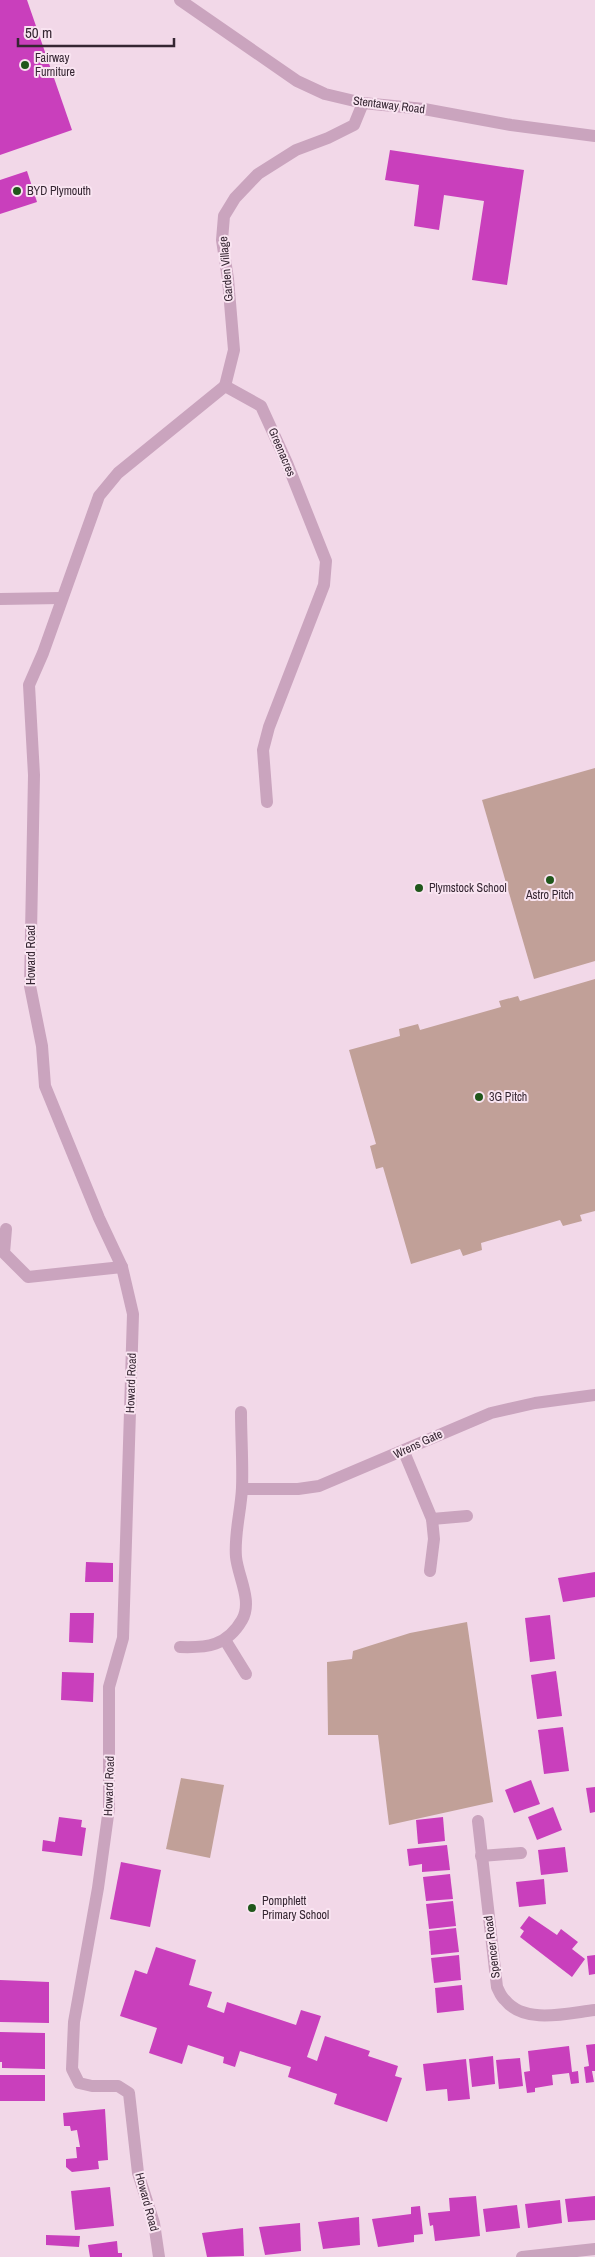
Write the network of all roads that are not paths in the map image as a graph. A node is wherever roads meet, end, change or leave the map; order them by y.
1 (180, 0) edge
2 (362, 103) junction
3 (595, 136) edge
4 (225, 386) junction
5 (60, 598) junction
6 (0, 599) edge
7 (267, 802) dead end
8 (6, 1229) dead end
9 (122, 1267) junction
10 (595, 1395) edge
11 (241, 1412) dead end
12 (404, 1452) junction
13 (242, 1489) junction
14 (467, 1516) dead end
15 (432, 1519) junction
16 (430, 1571) dead end
17 (225, 1640) junction
18 (180, 1647) dead end
19 (246, 1674) dead end
20 (478, 1821) dead end
21 (521, 1853) dead end
22 (481, 1856) junction
23 (595, 2010) edge
24 (595, 2249) edge
25 (158, 2257) edge
26 (522, 2257) edge

1 - 2 street, Stentaway Road
2 - 3 street, Stentaway Road
2 - 4 street, Garden Village
4 - 5 street
4 - 7 street, Greenacres
5 - 6 street
5 - 9 street, Howard Road
8 - 9 street
9 - 25 street, Howard Road
10 - 12 street, Wrens Gate
11 - 13 street
12 - 13 street, Wrens Gate
12 - 15 street
13 - 17 street
14 - 15 street
15 - 16 street
17 - 18 street
17 - 19 street
20 - 22 street, Spencer Road
21 - 22 street
22 - 23 street, Spencer Road
24 - 26 street

